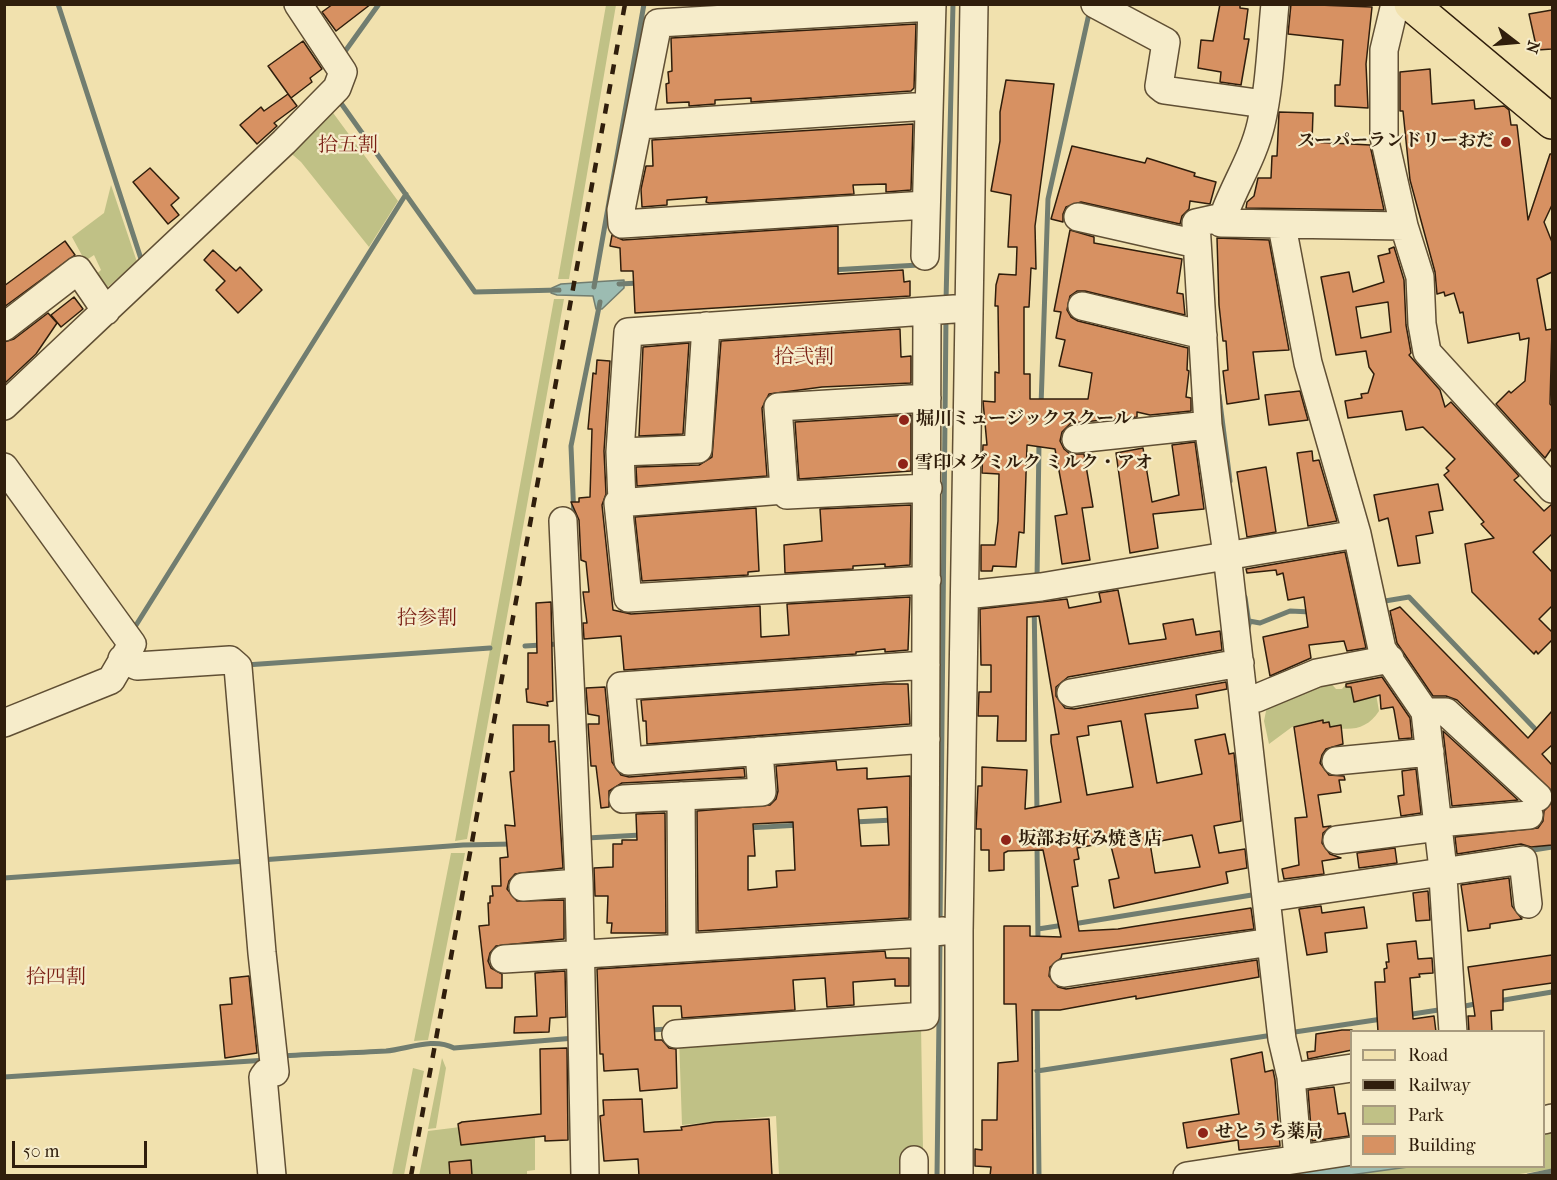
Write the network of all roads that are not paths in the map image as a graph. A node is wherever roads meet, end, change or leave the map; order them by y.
1 (298, 4) edge
2 (974, 4) edge
3 (1095, 4) edge
4 (1275, 4) edge
5 (1395, 4) edge
6 (1411, 4) edge
7 (932, 6) edge
8 (1258, 104) junction
9 (929, 106) junction
10 (1552, 122) edge
11 (639, 125) junction
12 (926, 205) junction
13 (1078, 217) dead end
14 (1210, 225) junction
15 (1282, 226) junction
16 (1404, 226) junction
17 (925, 256) dead end
18 (102, 305) junction
19 (1082, 306) dead end
20 (947, 310) junction
21 (706, 326) junction
22 (4, 327) edge
23 (1203, 335) junction
24 (927, 398) junction
25 (4, 406) edge
26 (1208, 425) junction
27 (1076, 439) dead end
28 (620, 452) junction
29 (4, 466) edge
30 (928, 488) junction
31 (1552, 489) edge
32 (784, 490) junction
33 (622, 502) junction
34 (563, 521) dead end
35 (1357, 534) junction
36 (1235, 553) junction
37 (946, 599) junction
38 (121, 657) junction
39 (1390, 659) junction
40 (1240, 663) junction
41 (926, 665) junction
42 (1071, 693) dead end
43 (1250, 698) junction
44 (1425, 712) junction
45 (4, 723) edge
46 (926, 739) junction
47 (759, 752) junction
48 (1430, 752) junction
49 (1336, 761) dead end
50 (681, 796) junction
51 (623, 799) dead end
52 (1438, 825) junction
53 (1337, 840) dead end
54 (1443, 872) junction
55 (579, 883) junction
56 (523, 887) dead end
57 (1272, 897) junction
58 (1528, 904) dead end
59 (942, 932) junction
60 (1271, 942) junction
61 (682, 948) junction
62 (581, 954) junction
63 (504, 960) dead end
64 (1064, 973) dead end
65 (1452, 1016) edge
66 (676, 1034) dead end
67 (1350, 1068) edge
68 (1291, 1077) junction
69 (1350, 1151) edge
70 (1298, 1159) junction
71 (1240, 1172) edge
72 (272, 1176) edge
73 (585, 1176) edge
74 (959, 1176) edge
75 (1187, 1176) edge

1 - 18 street
2 - 20 street
3 - 8 street
4 - 8 street
5 - 16 street
6 - 10 main road
7 - 9 street
7 - 11 street
8 - 14 street
9 - 11 street
9 - 12 street
11 - 12 street
12 - 17 street
13 - 14 street
14 - 15 street
14 - 23 street
15 - 16 street
15 - 35 street
16 - 31 street
18 - 22 street
18 - 25 street
19 - 23 street
20 - 21 street
20 - 24 street
20 - 37 street
21 - 28 street
21 - 28 street
23 - 26 street
24 - 30 street
24 - 32 street
26 - 27 street
26 - 36 street
28 - 33 street
29 - 38 street
30 - 32 street
30 - 37 street
32 - 33 street
33 - 37 street
34 - 55 street
35 - 36 street
35 - 39 street
36 - 37 street
36 - 40 street
37 - 41 street
37 - 59 street
38 - 45 street
38 - 72 street
39 - 43 street
39 - 44 street
40 - 42 street
40 - 43 street
41 - 46 street
41 - 47 street
43 - 57 street
44 - 48 street
44 - 52 street
46 - 47 street
46 - 59 street
47 - 50 street
48 - 49 street
48 - 52 street
50 - 51 street
50 - 61 street
52 - 53 street
52 - 54 street
54 - 57 street
54 - 58 street
54 - 65 street
55 - 56 street
55 - 62 street
57 - 60 street
59 - 61 street
59 - 66 street
59 - 74 street
60 - 64 street
60 - 68 street
61 - 62 street
62 - 63 street
62 - 73 street
67 - 68 street
68 - 70 street
69 - 70 street
70 - 71 street
71 - 75 street

